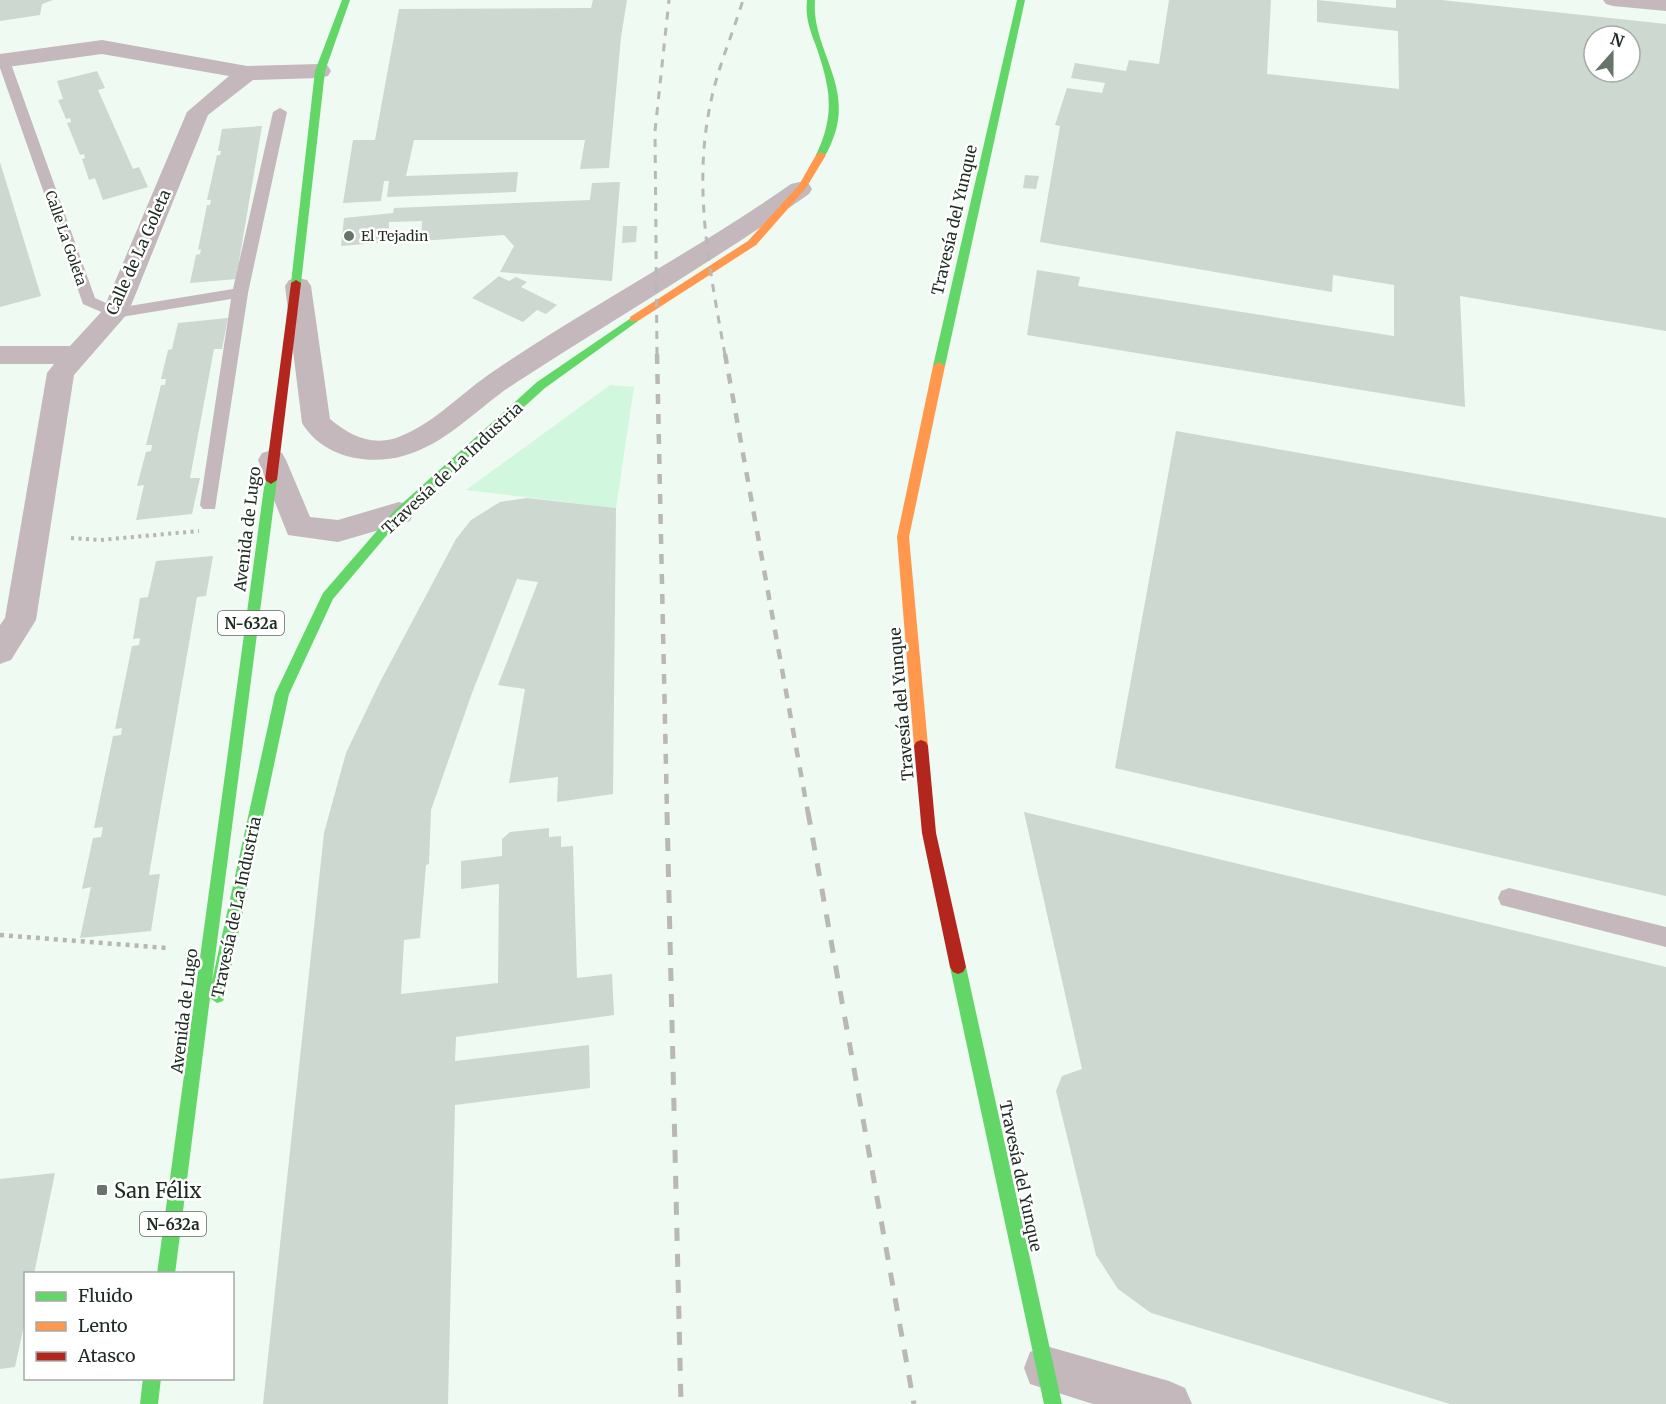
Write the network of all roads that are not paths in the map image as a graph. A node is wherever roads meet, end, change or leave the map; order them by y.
1 (346, 0) edge
2 (811, 0) edge
3 (1021, 0) edge
4 (1613, 0) edge
5 (1666, 5) edge
6 (2, 61) edge
7 (320, 71) junction
8 (247, 73) junction
9 (280, 112) dead end
10 (803, 186) joint
11 (297, 279) junction
12 (240, 292) junction
13 (115, 313) junction
14 (608, 325) junction
15 (77, 355) junction
16 (0, 356) edge
17 (272, 460) junction
18 (209, 505) dead end
19 (399, 513) junction
20 (0, 651) edge
21 (1509, 898) dead end
22 (1666, 937) edge
23 (180, 1174) junction
24 (166, 1272) edge
25 (152, 1380) edge
26 (1049, 1386) edge
27 (149, 1404) edge
28 (1169, 1404) edge

1 - 7 street, Avenida de Lugo / N-632a
2 - 10 street, Travesía de La Industria
3 - 26 street, Travesía del Yunque
4 - 5 street
6 - 8 street
6 - 13 lane, Calle La Goleta
7 - 8 street
7 - 11 street, Avenida de Lugo / N-632a
8 - 13 street, Calle de La Goleta
9 - 12 lane
10 - 14 street, Travesía de La Industria
11 - 14 street, Travesía de La Industria
11 - 17 street, Avenida de Lugo / N-632a
12 - 13 lane
12 - 18 lane
13 - 15 street, Calle de La Goleta
14 - 19 street, Travesía de La Industria
15 - 16 street
15 - 20 street, Calle de La Goleta
17 - 19 street
17 - 23 street, Avenida de Lugo / N-632a
19 - 23 street, Travesía de La Industria
21 - 22 lane
23 - 24 street, N-632a
25 - 27 street
26 - 28 street

